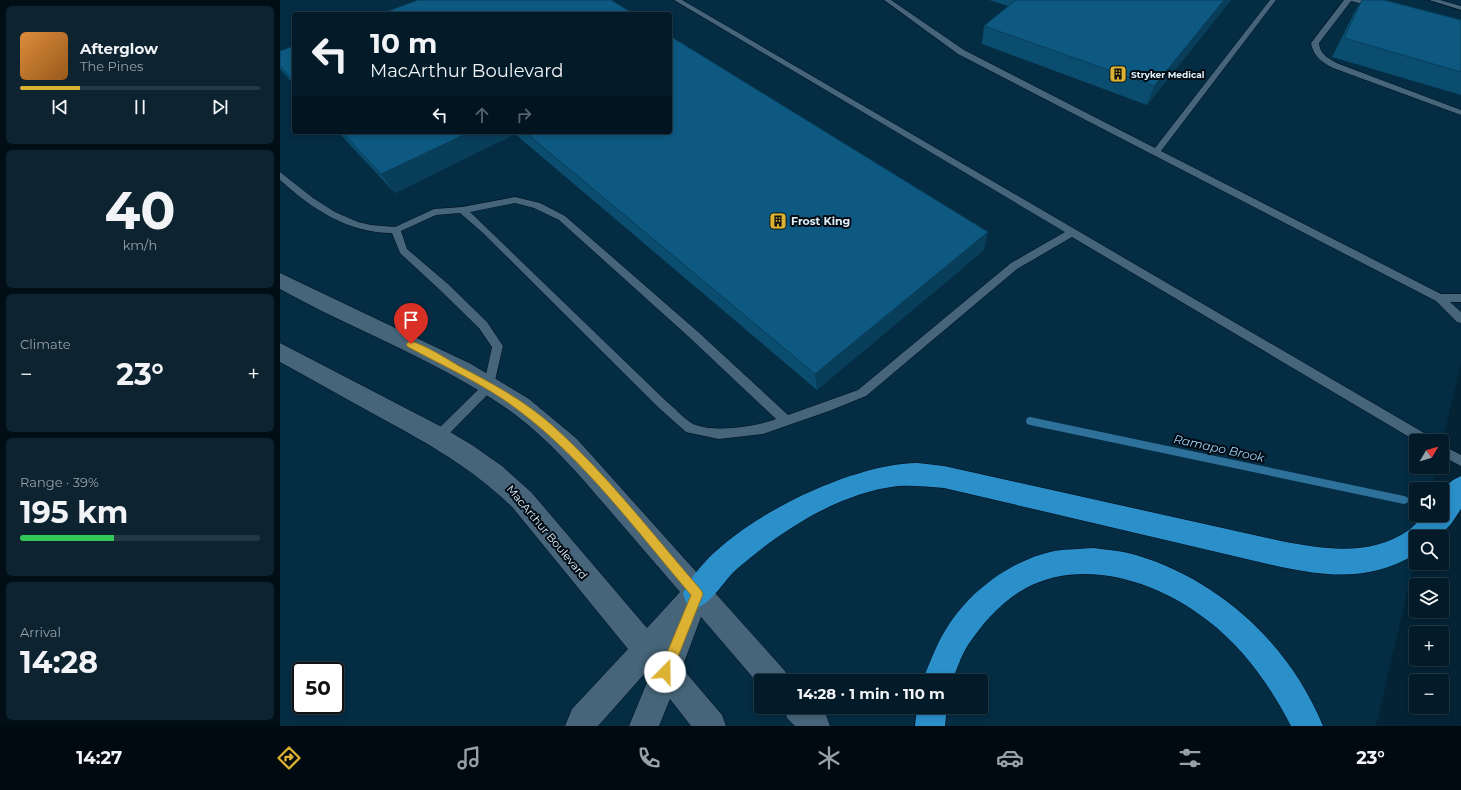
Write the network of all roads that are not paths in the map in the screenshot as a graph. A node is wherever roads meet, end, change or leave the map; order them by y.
1 (677, 0) edge
2 (887, 0) edge
3 (1273, 0) edge
4 (1348, 0) edge
5 (1354, 0) edge
6 (1432, 0) edge
7 (1457, 0) edge
8 (1384, 8) edge
9 (1460, 10) edge
10 (1461, 113) edge
11 (1156, 152) junction
12 (280, 175) edge
13 (462, 210) junction
14 (396, 230) junction
15 (1071, 233) junction
16 (280, 280) edge
17 (1440, 298) junction
18 (1461, 298) edge
19 (1461, 319) edge
20 (280, 352) edge
21 (489, 386) junction
22 (786, 421) junction
23 (1415, 434) edge
24 (438, 437) junction
25 (1449, 454) edge
26 (1461, 461) edge
27 (1461, 488) edge
28 (1449, 505) edge
29 (1435, 522) edge
30 (1427, 530) edge
31 (1409, 544) edge
32 (697, 594) junction
33 (646, 650) junction
34 (665, 672) junction
35 (769, 674) edge
36 (940, 674) edge
37 (804, 714) edge
38 (931, 714) edge
39 (580, 726) edge
40 (644, 726) edge
41 (711, 726) edge
42 (815, 726) edge
43 (930, 726) edge
44 (1308, 726) edge

1 - 15 lane
2 - 11 lane
3 - 11 lane
4 - 10 lane
5 - 8 lane
6 - 9 lane
7 - 9 lane
11 - 17 lane
12 - 14 lane
13 - 14 lane
13 - 22 lane
13 - 22 lane
14 - 21 lane
15 - 22 lane
15 - 23 lane
16 - 21 main road
17 - 18 lane
17 - 19 lane
20 - 24 main road, MacArthur Boulevard
21 - 24 lane
21 - 32 main road
24 - 33 main road, MacArthur Boulevard
25 - 26 lane
27 - 28 highway
29 - 30 highway
31 - 32 highway
32 - 33 main road
32 - 34 main road
32 - 35 main road
33 - 34 main road, MacArthur Boulevard
33 - 39 main road
34 - 40 main road
34 - 41 main road, MacArthur Boulevard
36 - 44 highway
37 - 42 main road
38 - 43 highway

